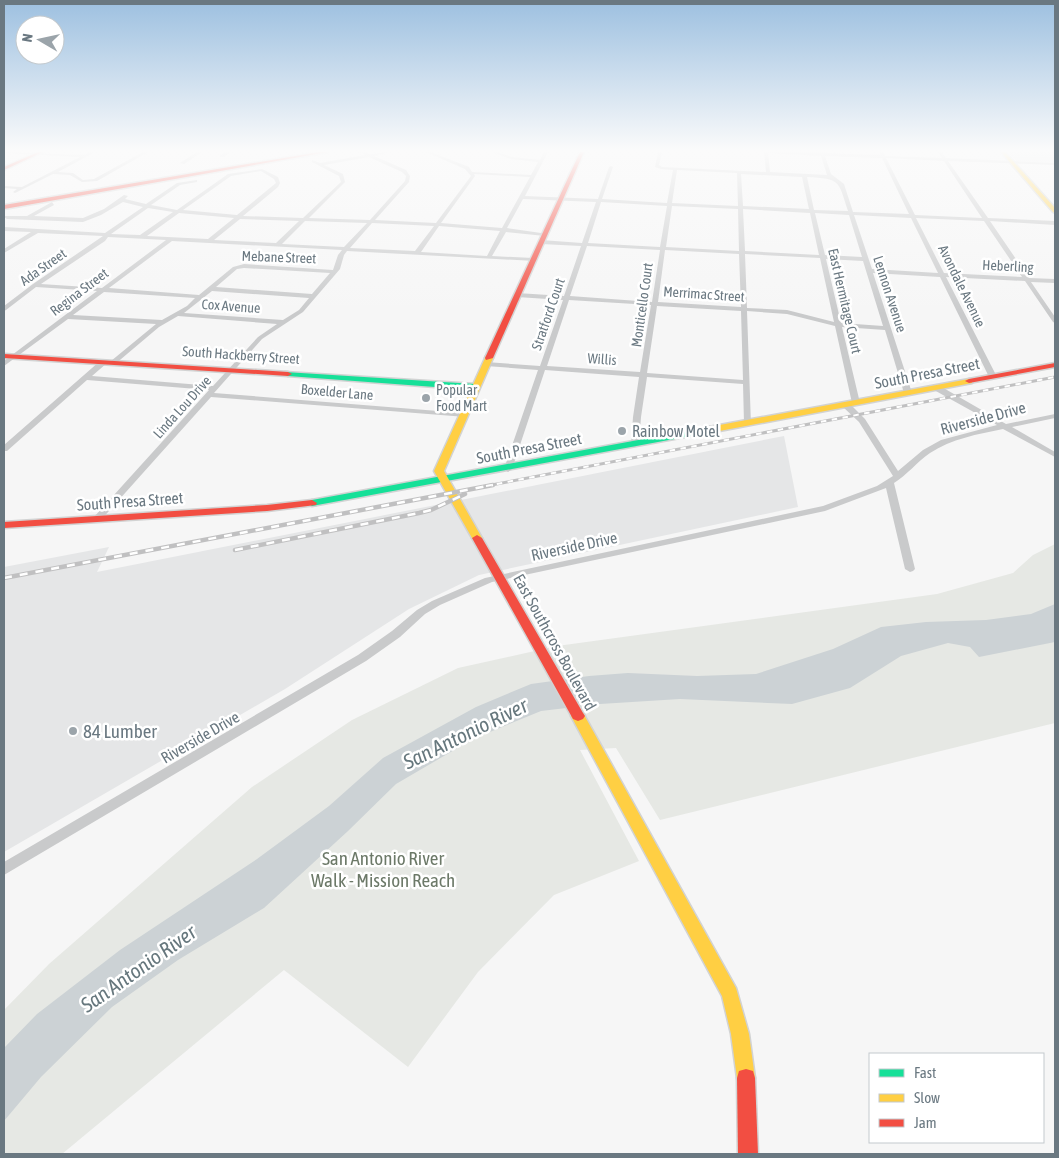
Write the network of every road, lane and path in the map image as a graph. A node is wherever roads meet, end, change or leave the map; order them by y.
1 (34, 206) edge
2 (49, 206) edge
3 (112, 206) edge
4 (143, 206) edge
5 (186, 206) edge
6 (252, 206) edge
7 (318, 206) edge
8 (384, 206) edge
9 (451, 206) edge
10 (516, 206) edge
11 (557, 206) edge
12 (596, 206) edge
13 (669, 206) edge
14 (705, 206) edge
15 (811, 206) edge
16 (849, 206) edge
17 (909, 206) edge
18 (977, 206) edge
19 (146, 207) junction
20 (740, 208) junction
21 (179, 211) junction
22 (5, 212) edge
23 (812, 212) junction
24 (852, 214) junction
25 (240, 216) junction
26 (914, 216) junction
27 (28, 218) junction
28 (304, 219) junction
29 (987, 220) junction
30 (371, 221) junction
31 (438, 224) junction
32 (1055, 224) edge
33 (4, 229) edge
34 (504, 230) junction
35 (37, 231) junction
36 (106, 235) junction
37 (140, 238) junction
38 (543, 238) junction
39 (170, 240) junction
40 (208, 242) junction
41 (584, 244) junction
42 (276, 246) junction
43 (662, 248) junction
44 (346, 250) junction
45 (4, 251) edge
46 (417, 253) junction
47 (742, 253) junction
48 (489, 257) junction
49 (822, 257) junction
50 (866, 259) junction
51 (533, 260) junction
52 (869, 271) junction
53 (335, 272) junction
54 (943, 275) junction
55 (1027, 280) junction
56 (1055, 282) edge
57 (35, 285) junction
58 (211, 289) junction
59 (104, 290) junction
60 (517, 295) junction
61 (314, 296) junction
62 (201, 297) junction
63 (566, 298) junction
64 (655, 303) junction
65 (744, 309) junction
66 (4, 310) edge
67 (178, 314) junction
68 (68, 317) junction
69 (1055, 321) edge
70 (162, 322) junction
71 (283, 322) junction
72 (837, 324) junction
73 (888, 328) junction
74 (9, 357) edge
75 (109, 363) junction
76 (4, 364) edge
77 (486, 364) junction
78 (1055, 365) edge
79 (543, 368) junction
80 (232, 369) junction
81 (644, 375) junction
82 (993, 377) junction
83 (85, 378) junction
84 (746, 382) junction
85 (476, 387) junction
86 (216, 388) junction
87 (937, 388) junction
88 (908, 393) junction
89 (210, 395) junction
90 (851, 404) junction
91 (463, 415) junction
92 (1055, 416) edge
93 (748, 423) junction
94 (1005, 426) junction
95 (635, 445) junction
96 (4, 450) edge
97 (1055, 455) edge
98 (508, 469) junction
99 (893, 479) junction
100 (445, 480) junction
101 (97, 519) junction
102 (4, 525) edge
103 (910, 569) dead end
104 (501, 578) junction
105 (4, 869) edge
106 (748, 1154) edge

1 - 22 main road
2 - 27 street
3 - 27 street
4 - 19 street
5 - 21 street
6 - 25 street
7 - 28 street
8 - 30 street, Linda Lou Drive
9 - 31 street
10 - 34 street
11 - 38 main road, East Southcross Boulevard
12 - 41 street, Stratford Court
13 - 43 street, Monticello Court
14 - 20 street
15 - 23 street, East Hermitage Court
16 - 24 street, Lennon Avenue
17 - 26 street, Avondale Avenue
18 - 29 street
19 - 21 street
19 - 36 street, Ada Street
20 - 23 street
20 - 47 street
21 - 25 street
21 - 37 street
22 - 27 street
23 - 24 street
23 - 49 street, East Hermitage Court
24 - 26 street
24 - 50 street, Lennon Avenue
25 - 28 street
25 - 40 street
26 - 29 street
26 - 54 street, Avondale Avenue
28 - 30 street
28 - 42 street
29 - 32 street
29 - 55 street
30 - 31 street
30 - 44 street, Linda Lou Drive
31 - 34 street
31 - 46 street
33 - 35 street
34 - 38 street
34 - 48 street
35 - 36 street
35 - 45 street
36 - 37 street
36 - 57 street, Ada Street
37 - 39 street
38 - 41 street
38 - 51 main road, East Southcross Boulevard
39 - 40 street
39 - 59 street, Regina Street
40 - 42 street
41 - 43 street
41 - 63 street, Stratford Court
42 - 44 street
43 - 47 street
43 - 64 street, Monticello Court
44 - 46 street
44 - 53 street, Linda Lou Drive
46 - 48 street
47 - 49 street
47 - 65 street
48 - 51 street
49 - 50 street
49 - 72 street, East Hermitage Court
50 - 52 street, Lennon Avenue
51 - 60 main road, East Southcross Boulevard
52 - 54 street, Heberling
52 - 73 street, Lennon Avenue
53 - 58 street, Mebane Street
53 - 61 street, Linda Lou Drive
54 - 55 street, Heberling
54 - 82 street, Avondale Avenue
55 - 56 street, Heberling
55 - 69 street
57 - 59 street
57 - 66 street, Ada Street
58 - 61 street
58 - 62 street, Mebane Street
59 - 62 street
59 - 68 street, Regina Street
60 - 63 street, Merrimac Street
60 - 77 main road, East Southcross Boulevard
61 - 71 street, Linda Lou Drive
62 - 67 street, Mebane Street
63 - 64 street, Merrimac Street
63 - 79 street, Stratford Court
64 - 65 street, Merrimac Street
64 - 81 street, Monticello Court
65 - 72 street, Merrimac Street
65 - 84 street
67 - 70 street, Mebane Street
67 - 71 street, Cox Avenue
68 - 70 street
68 - 74 street, Regina Street
70 - 75 street
71 - 80 street, Linda Lou Drive
72 - 73 street, Merrimac Street
72 - 90 street, East Hermitage Court
73 - 88 street, Lennon Avenue
74 - 75 main road, South Hackberry Street
74 - 76 street, Regina Street
75 - 80 main road, South Hackberry Street
75 - 83 street
77 - 79 street, Willis
77 - 85 main road, East Southcross Boulevard
78 - 82 main road, South Presa Street
79 - 81 street, Willis
79 - 98 street, Stratford Court
80 - 85 main road, South Hackberry Street
80 - 86 street, Linda Lou Drive
81 - 84 street, Willis
81 - 95 street, Monticello Court
82 - 87 main road, South Presa Street
83 - 86 street
83 - 96 street
84 - 93 street
85 - 91 main road, East Southcross Boulevard
86 - 89 street, Linda Lou Drive
87 - 88 main road, South Presa Street
87 - 94 street
88 - 90 main road, South Presa Street
89 - 91 street, Boxelder Lane
89 - 101 street, Linda Lou Drive
90 - 93 main road, South Presa Street
90 - 99 street
91 - 100 main road, East Southcross Boulevard
92 - 94 street, Riverside Drive
93 - 95 main road, South Presa Street
94 - 97 street
94 - 99 street, Riverside Drive
95 - 98 main road, South Presa Street
98 - 100 main road, South Presa Street
99 - 103 street
99 - 104 street, Riverside Drive
100 - 101 main road, South Presa Street
100 - 104 main road, East Southcross Boulevard
101 - 102 main road, South Presa Street
104 - 105 street, Riverside Drive
104 - 106 main road, East Southcross Boulevard

